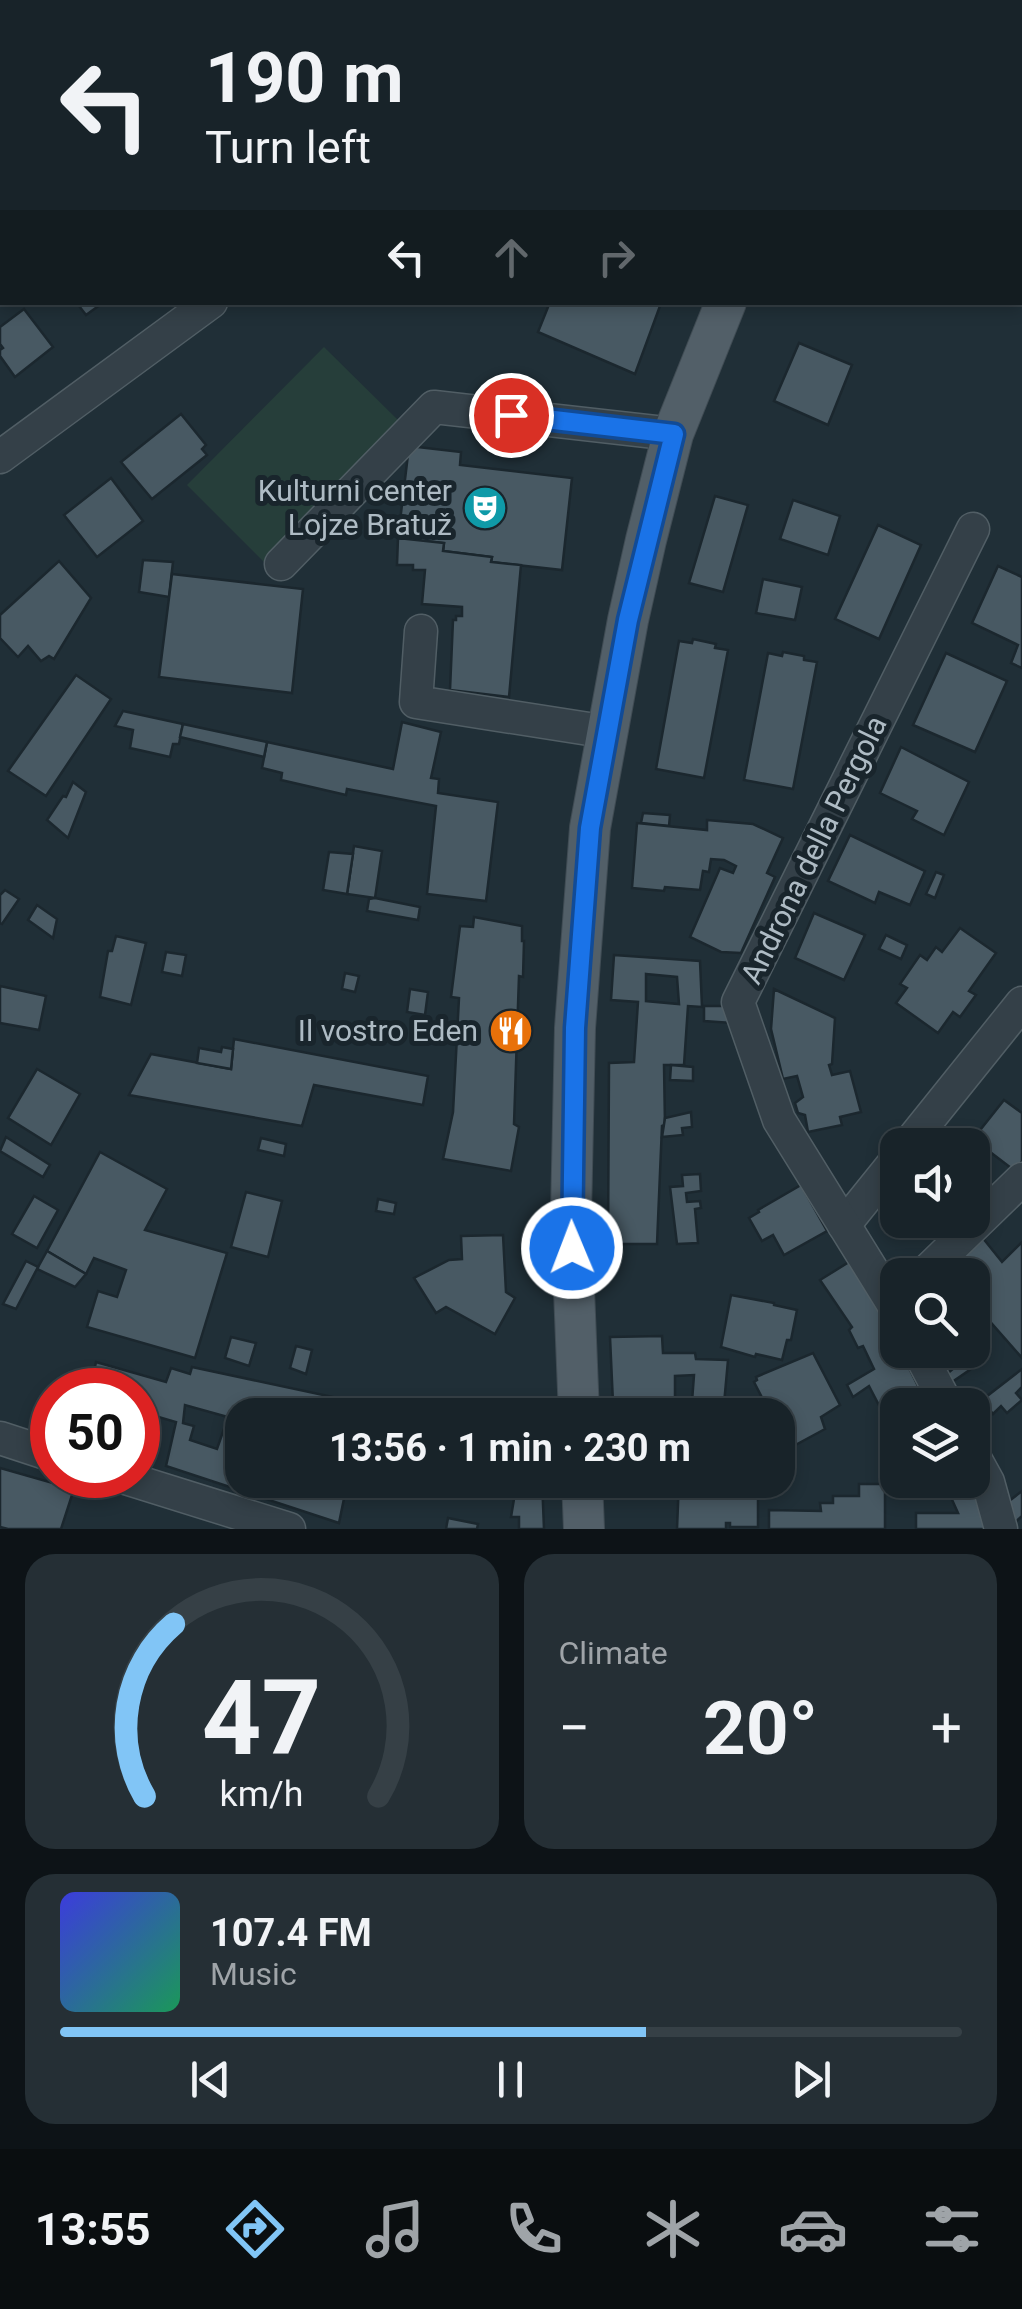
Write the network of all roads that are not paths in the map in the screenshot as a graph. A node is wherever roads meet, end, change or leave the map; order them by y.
1 (207, 305) edge
2 (725, 305) edge
3 (674, 434) junction
4 (0, 457) edge
5 (973, 529) dead end
6 (282, 564) dead end
7 (421, 631) dead end
8 (608, 732) junction
9 (1022, 1003) edge
10 (922, 1128) edge
11 (1022, 1178) edge
12 (880, 1180) edge
13 (844, 1225) junction
14 (941, 1258) edge
15 (880, 1280) edge
16 (578, 1398) edge
17 (0, 1438) edge
18 (30, 1448) edge
19 (990, 1489) edge
20 (160, 1492) edge
21 (583, 1498) edge
22 (239, 1522) edge
23 (288, 1529) edge
24 (584, 1529) edge
25 (1001, 1529) edge

1 - 4 street
2 - 3 main road
3 - 6 street
3 - 8 main road
5 - 13 street, Androna della Pergola
7 - 8 street
8 - 16 main road
9 - 10 street
11 - 14 street
12 - 13 street
13 - 15 street, Androna della Pergola
17 - 18 street
19 - 25 street
20 - 22 street
21 - 24 main road
22 - 23 street

